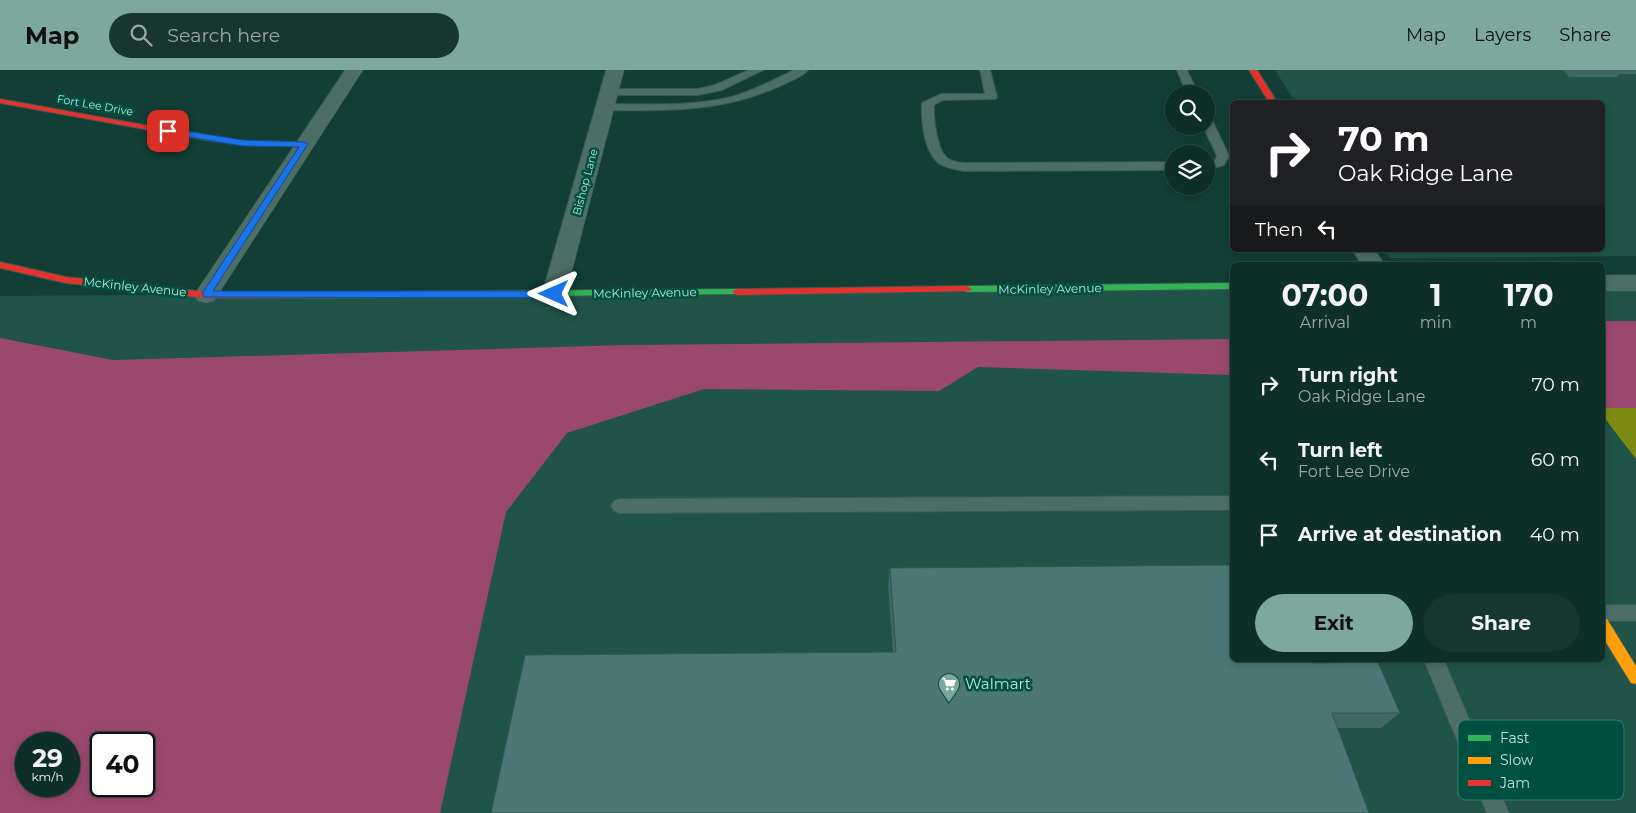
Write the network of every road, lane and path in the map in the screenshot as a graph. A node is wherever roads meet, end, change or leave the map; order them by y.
1 (354, 70) edge
2 (615, 70) edge
3 (758, 70) edge
4 (803, 70) edge
5 (985, 70) edge
6 (1182, 70) edge
7 (1253, 70) edge
8 (1189, 85) edge
9 (607, 99) junction
10 (0, 100) edge
11 (1272, 100) edge
12 (1213, 135) edge
13 (304, 144) junction
14 (1215, 163) edge
15 (1165, 166) edge
16 (0, 264) edge
17 (1636, 282) edge
18 (1605, 283) edge
19 (1230, 286) edge
20 (554, 294) junction
21 (206, 295) junction
22 (1230, 503) edge
23 (620, 506) dead end
24 (1605, 613) edge
25 (1636, 613) edge
26 (1605, 628) edge
27 (1435, 662) edge
28 (1636, 678) edge
29 (1459, 720) edge
30 (1493, 800) edge
31 (1498, 813) edge

1 - 13 street
2 - 9 street, Bishop Lane
3 - 9 lane
4 - 9 lane
5 - 15 lane
6 - 8 lane
7 - 11 street
9 - 20 street, Bishop Lane
10 - 13 street, Fort Lee Drive
12 - 14 lane
13 - 21 street
16 - 21 street, McKinley Avenue
17 - 18 street
19 - 20 street, McKinley Avenue
20 - 21 street, McKinley Avenue
22 - 23 lane
24 - 25 lane
26 - 28 street
27 - 29 lane
30 - 31 lane

